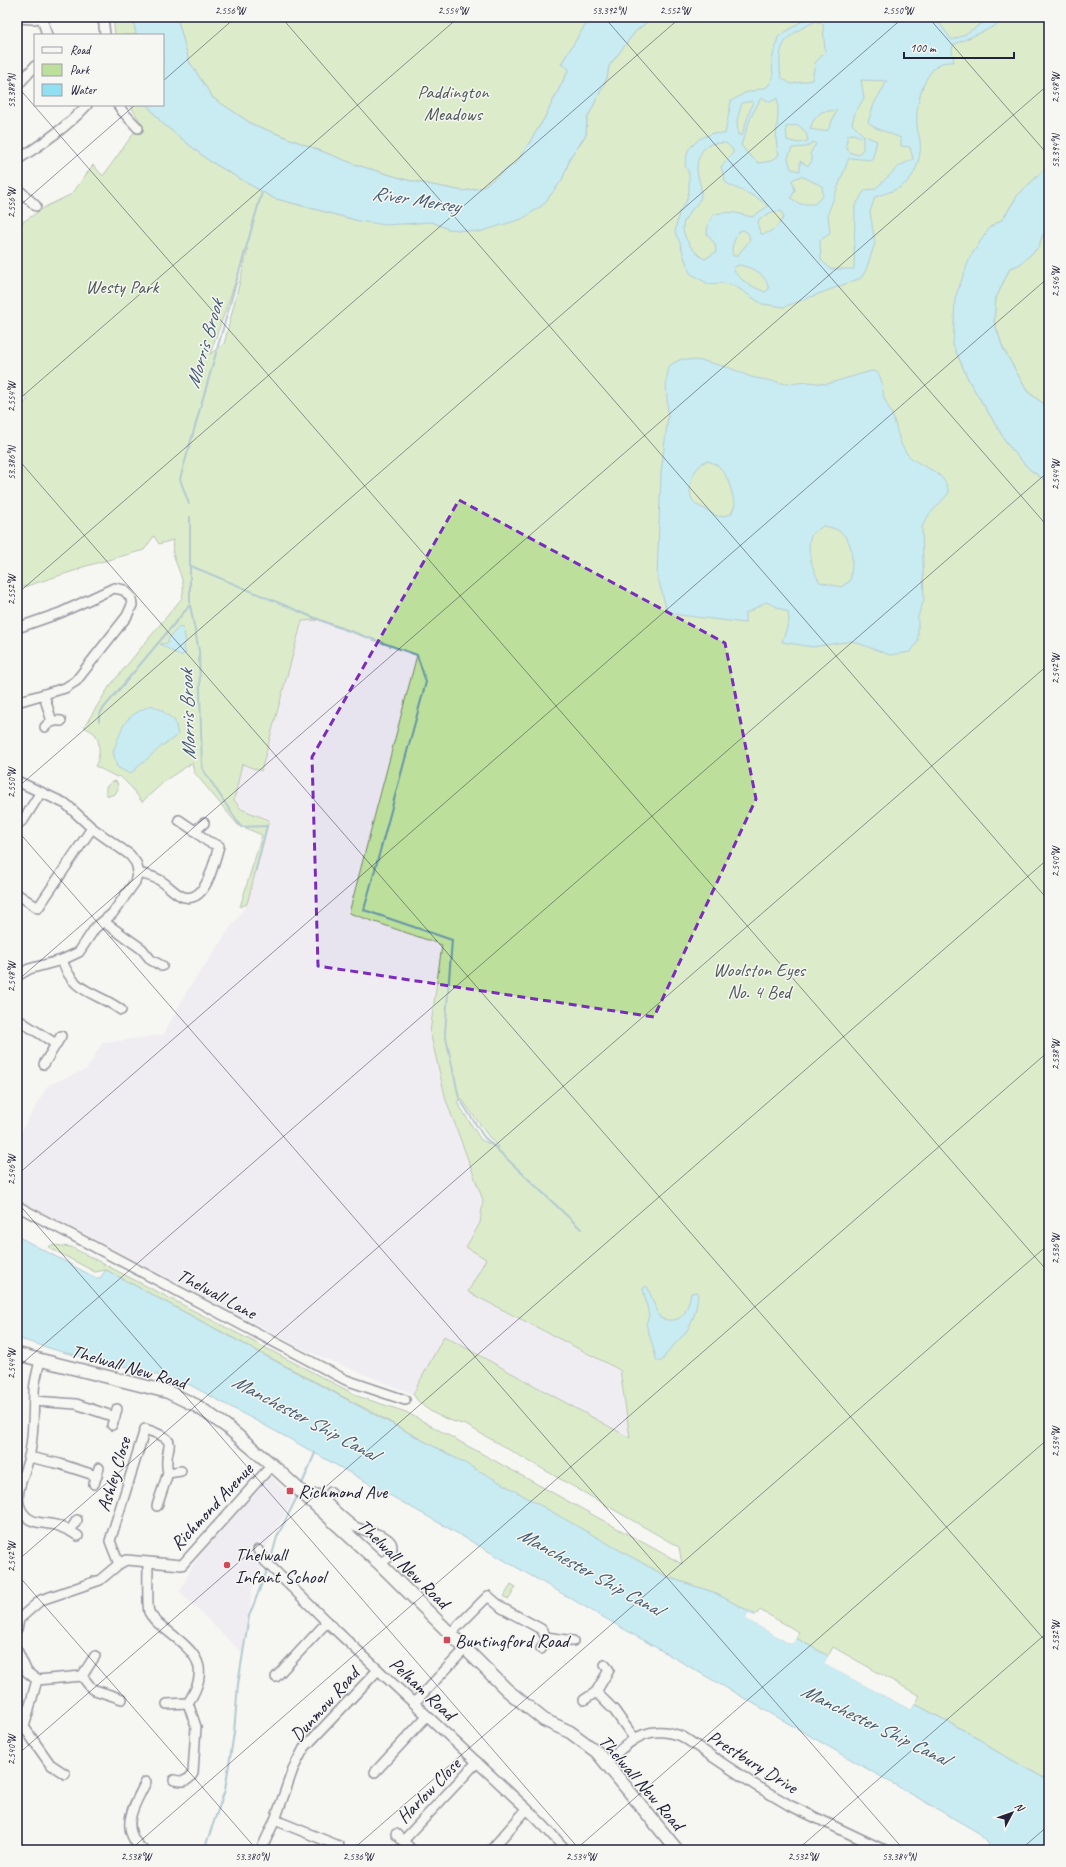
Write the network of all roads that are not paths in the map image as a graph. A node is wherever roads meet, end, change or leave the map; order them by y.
1 (44, 17) edge
2 (103, 17) edge
3 (17, 18) edge
4 (47, 34) edge
5 (105, 34) edge
6 (34, 67) edge
7 (17, 86) edge
8 (86, 106) edge
9 (119, 106) edge
10 (138, 128) dead end
11 (17, 160) edge
12 (17, 188) edge
13 (36, 206) dead end
14 (17, 628) edge
15 (44, 695) junction
16 (17, 702) edge
17 (53, 723) dead end
18 (17, 781) edge
19 (41, 792) junction
20 (179, 820) dead end
21 (204, 823) dead end
22 (17, 824) edge
23 (92, 828) junction
24 (195, 831) junction
25 (138, 873) junction
26 (17, 894) edge
27 (104, 922) junction
28 (62, 960) junction
29 (162, 966) dead end
30 (17, 976) edge
31 (121, 1010) dead end
32 (17, 1019) edge
33 (44, 1064) dead end
34 (17, 1206) edge
35 (17, 1354) edge
36 (40, 1360) junction
37 (405, 1400) dead end
38 (34, 1401) junction
39 (115, 1417) dead end
40 (29, 1457) junction
41 (272, 1465) junction
42 (181, 1471) dead end
43 (168, 1473) junction
44 (97, 1476) dead end
45 (331, 1492) dead end
46 (317, 1494) dead end
47 (325, 1500) junction
48 (157, 1506) dead end
49 (77, 1520) dead end
50 (258, 1550) dead end
51 (148, 1563) junction
52 (379, 1563) junction
53 (119, 1564) junction
54 (327, 1622) junction
55 (17, 1629) edge
56 (451, 1633) junction
57 (546, 1637) junction
58 (573, 1641) dead end
59 (466, 1648) junction
60 (541, 1649) dead end
61 (17, 1650) edge
62 (95, 1656) dead end
63 (610, 1669) dead end
64 (378, 1670) junction
65 (82, 1676) junction
66 (276, 1677) dead end
67 (36, 1680) junction
68 (596, 1692) junction
69 (122, 1699) dead end
70 (584, 1700) dead end
71 (188, 1703) junction
72 (414, 1703) junction
73 (167, 1704) dead end
74 (427, 1716) junction
75 (634, 1738) junction
76 (477, 1762) junction
77 (606, 1762) junction
78 (375, 1772) dead end
79 (65, 1774) dead end
80 (174, 1780) dead end
81 (146, 1782) dead end
82 (527, 1809) junction
83 (275, 1820) junction
84 (339, 1846) dead end
85 (17, 1847) edge
86 (410, 1848) dead end
87 (19, 1850) edge
88 (143, 1850) edge
89 (260, 1850) edge
90 (491, 1850) edge
91 (566, 1850) edge
92 (677, 1850) edge
93 (884, 1850) edge

1 - 3 street
1 - 4 street
2 - 5 street
6 - 7 street
8 - 11 street
9 - 10 street
12 - 13 street
14 - 15 street
15 - 16 street
15 - 17 street
18 - 19 street
19 - 22 street
19 - 23 street
20 - 24 street
21 - 24 street
23 - 25 street
23 - 26 street
24 - 25 street
25 - 27 street
27 - 28 street
27 - 29 street
28 - 30 street
28 - 31 street
32 - 33 street
34 - 37 street, Thelwall Lane
35 - 36 main road, Thelwall New Road
36 - 38 street
36 - 41 main road, Thelwall New Road
38 - 39 street
38 - 40 street
40 - 44 street
40 - 49 street
41 - 51 street, Richmond Avenue
41 - 52 main road, Thelwall New Road
42 - 43 street
43 - 48 street, Ashley Close
43 - 53 street, Ashley Close
45 - 47 street
46 - 47 street
47 - 52 street
50 - 54 street, Pelham Road
51 - 53 street, Richmond Avenue
51 - 71 street
52 - 56 main road, Thelwall New Road
53 - 55 street
54 - 64 street, Pelham Road
54 - 66 street
56 - 57 street
56 - 59 main road, Thelwall New Road
57 - 58 street
57 - 60 street
59 - 72 street
59 - 77 main road, Thelwall New Road
61 - 67 street
62 - 65 street
63 - 68 street
64 - 72 street, Pelham Road
64 - 83 street, Dunmow Road
65 - 67 street
65 - 69 street
67 - 79 street
68 - 70 street
68 - 75 street
71 - 73 street
71 - 80 street
72 - 74 street, Pelham Road
74 - 76 street, Pelham Road
74 - 78 street
75 - 77 street, Prestbury Drive
75 - 93 street, Prestbury Drive
76 - 82 street, Pelham Road
76 - 86 street, Harlow Close
77 - 92 main road, Thelwall New Road
81 - 88 street
82 - 90 street
82 - 91 street, Pelham Road
83 - 84 street
83 - 89 street, Dunmow Road
85 - 87 street

